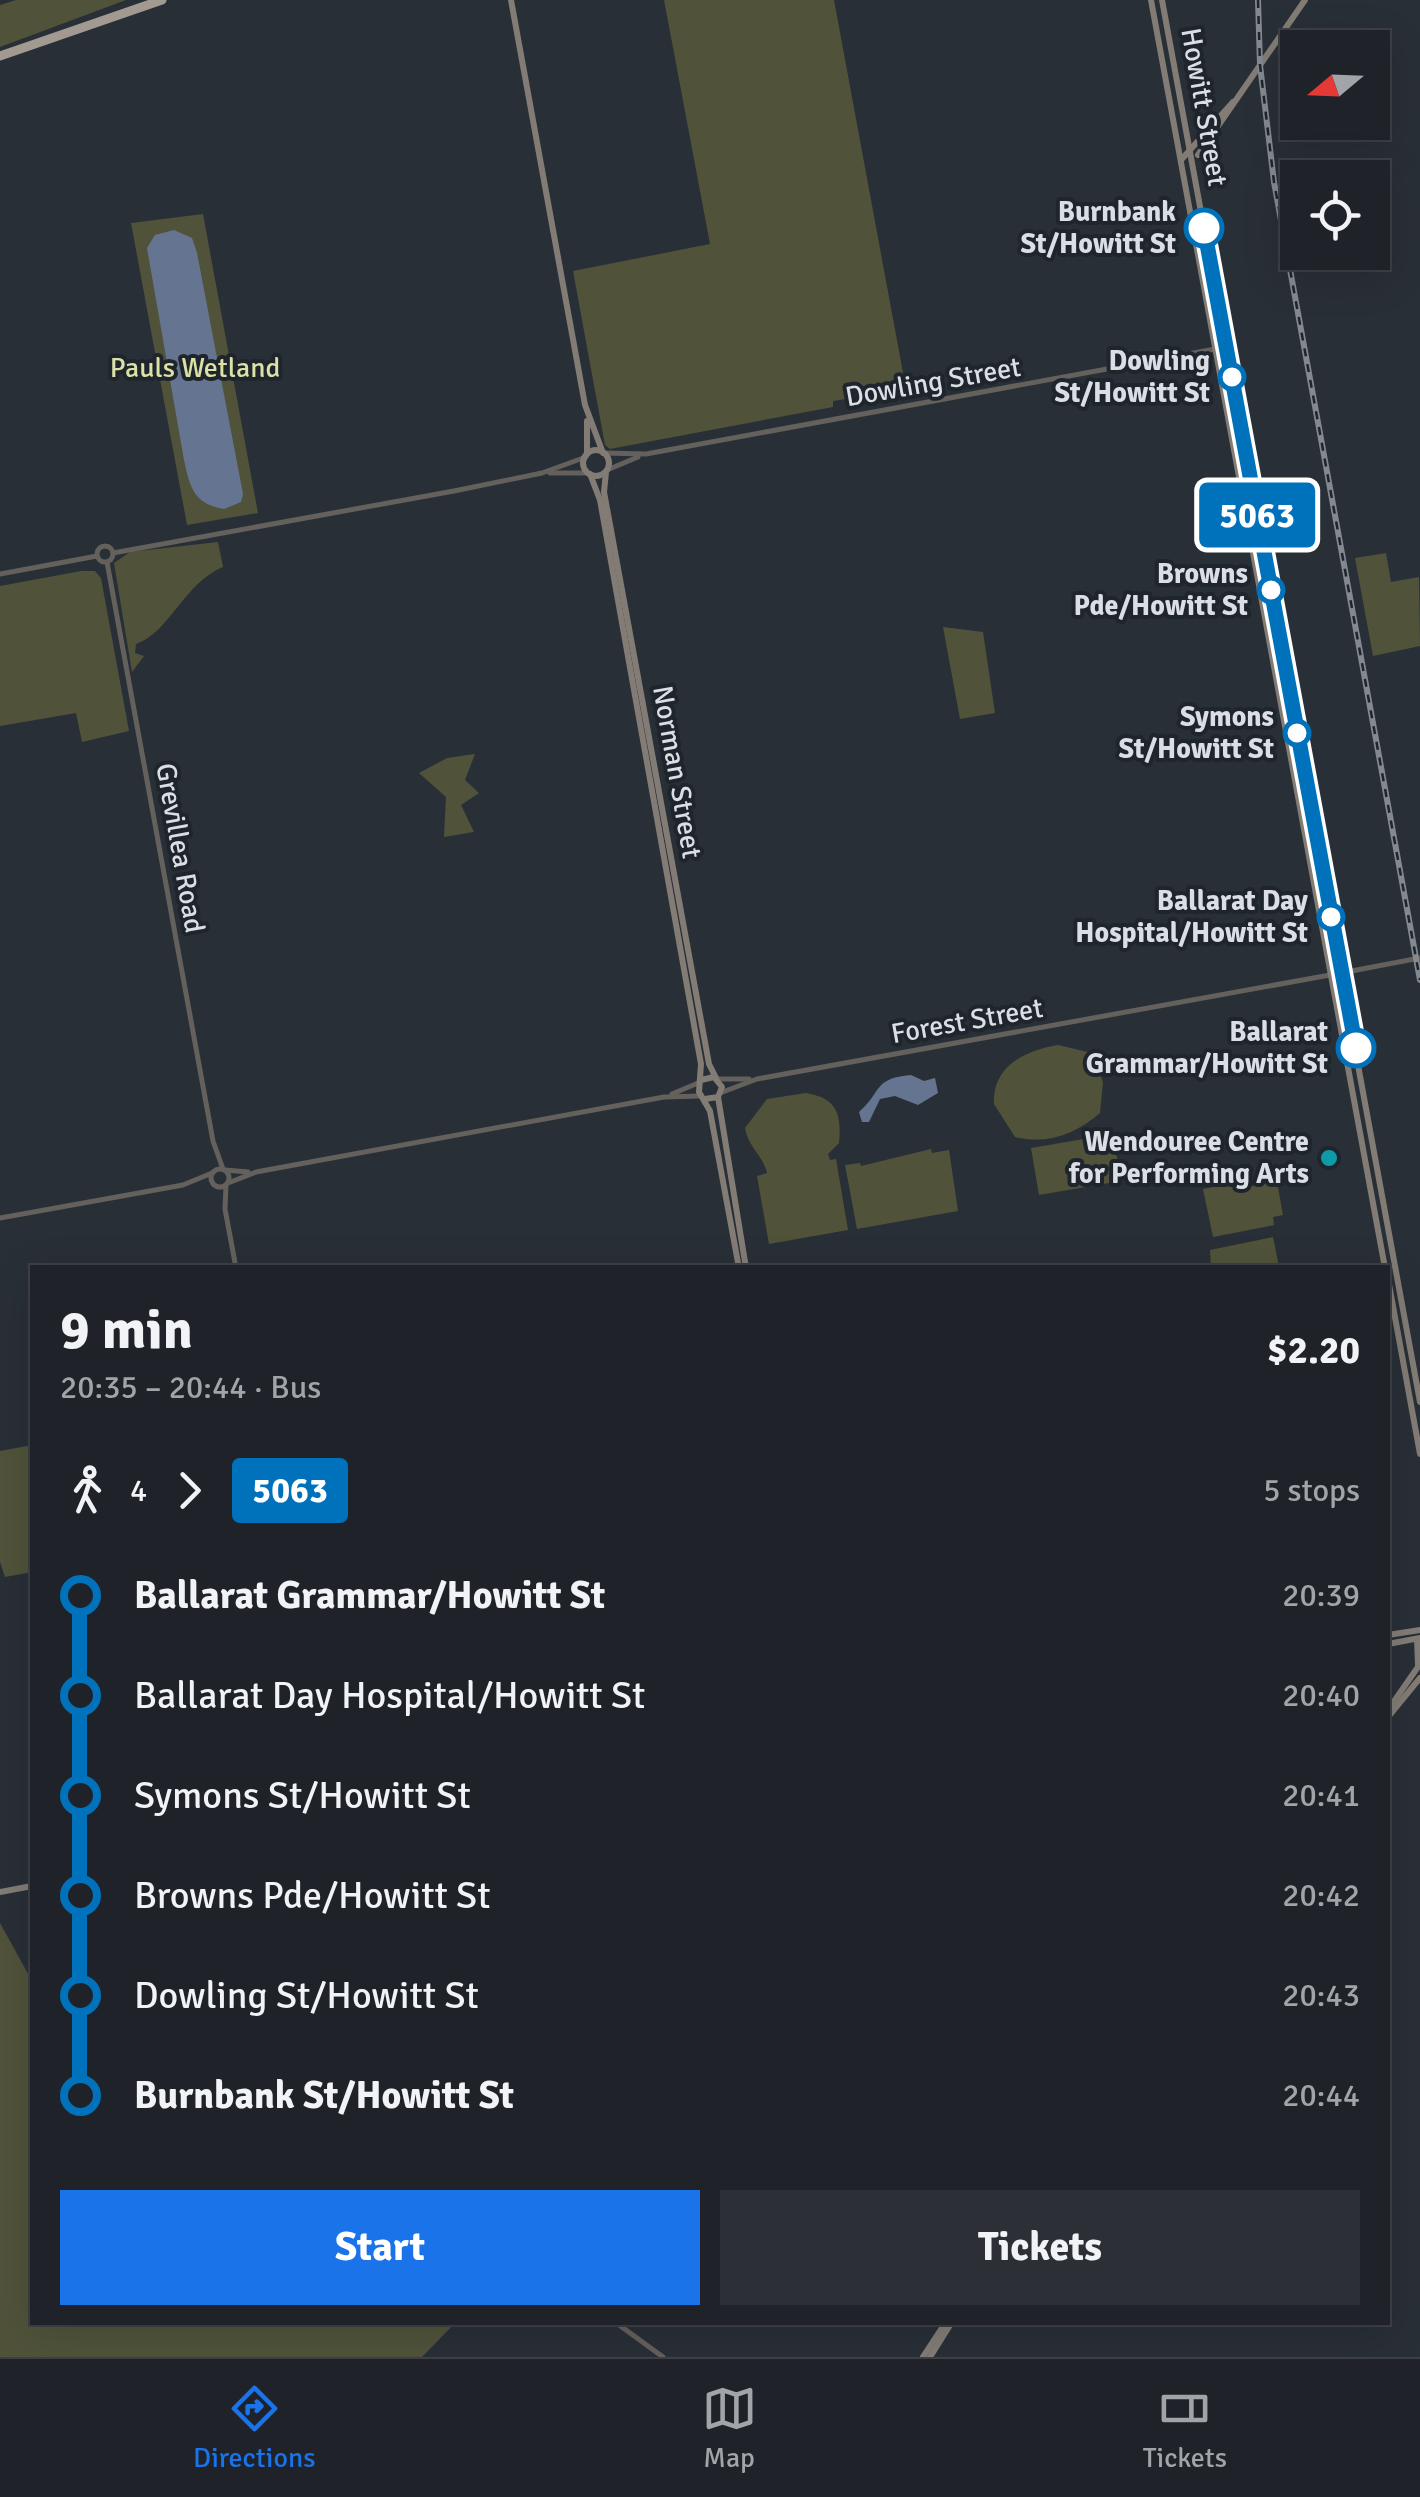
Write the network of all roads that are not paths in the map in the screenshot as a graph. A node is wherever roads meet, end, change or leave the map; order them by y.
1 (162, 0) edge
2 (511, 0) edge
3 (1151, 0) edge
4 (1162, 0) edge
5 (1305, 0) edge
6 (0, 56) edge
7 (1234, 101) junction
8 (1186, 131) junction
9 (1204, 135) junction
10 (1194, 154) junction
11 (1182, 160) junction
12 (1192, 164) junction
13 (1204, 228) junction
14 (1194, 230) junction
15 (1226, 347) junction
16 (1215, 349) junction
17 (585, 405) junction
18 (603, 453) junction
19 (646, 454) junction
20 (586, 456) junction
21 (606, 471) junction
22 (542, 473) junction
23 (589, 473) junction
24 (113, 553) junction
25 (97, 556) junction
26 (107, 562) junction
27 (0, 574) edge
28 (1420, 958) edge
29 (1342, 972) junction
30 (1331, 974) junction
31 (1361, 1077) junction
32 (717, 1079) junction
33 (757, 1079) junction
34 (1351, 1079) junction
35 (700, 1082) junction
36 (719, 1095) junction
37 (664, 1096) junction
38 (702, 1098) junction
39 (213, 1141) junction
40 (224, 1170) junction
41 (212, 1172) junction
42 (256, 1172) junction
43 (227, 1184) junction
44 (183, 1185) junction
45 (215, 1186) junction
46 (226, 1209) junction
47 (0, 1218) edge
48 (235, 1265) edge
49 (742, 1265) edge
50 (743, 1265) edge
51 (1385, 1265) edge
52 (1390, 1289) edge
53 (1420, 1402) edge
54 (1420, 1450) edge
55 (1419, 1633) edge
56 (1390, 1636) edge
57 (1390, 1643) edge
58 (1419, 1665) edge
59 (1420, 1678) edge
60 (1390, 1707) edge
61 (1390, 1716) edge
62 (30, 1886) edge
63 (0, 1892) edge
64 (620, 2325) edge
65 (947, 2325) edge
66 (663, 2357) edge
67 (926, 2357) edge

1 - 6 highway
2 - 17 main road, Norman Street
3 - 11 main road, Howitt Street
4 - 8 main road, Howitt Street
5 - 7 main road
7 - 9 main road
7 - 10 main road
8 - 9 street
8 - 10 main road, Howitt Street
9 - 10 main road
10 - 11 main road
10 - 12 main road, Howitt Street
11 - 12 street
11 - 14 main road, Howitt Street
12 - 13 main road, Howitt Street
13 - 14 main road
13 - 15 main road, Howitt Street
14 - 16 main road, Howitt Street
15 - 16 street, Dowling Street
15 - 29 main road, Howitt Street
16 - 19 street, Dowling Street
16 - 30 main road, Howitt Street
17 - 18 main road, Norman Street
17 - 20 main road, Norman Street
18 - 19 street, Dowling Street
18 - 20 main road
18 - 21 main road, Norman Street
19 - 21 street, Dowling Street
20 - 22 street
20 - 23 main road, Norman Street
21 - 23 main road
21 - 32 main road, Norman Street
22 - 23 street
22 - 24 street
23 - 35 main road, Norman Street
24 - 25 street
24 - 26 street
25 - 26 street
25 - 27 street
26 - 39 street, Grevillea Road
28 - 29 street, Forest Street
29 - 30 street, Forest Street
29 - 31 main road, Howitt Street
30 - 33 street, Forest Street
30 - 34 main road, Howitt Street
31 - 34 main road
31 - 53 main road, Howitt Street
32 - 33 street, Forest Street
32 - 35 main road
32 - 36 main road, Norman Street
33 - 36 street, Forest Street
34 - 51 main road, Howitt Street
35 - 37 street
35 - 38 main road, Norman Street
36 - 38 main road
36 - 50 main road
37 - 38 street
37 - 42 street
38 - 49 main road
39 - 40 street, Grevillea Road
39 - 41 street, Grevillea Road
40 - 41 street
40 - 42 street
40 - 43 street, Grevillea Road
41 - 44 street
41 - 45 street, Grevillea Road
42 - 43 street
43 - 45 street
43 - 46 street, Grevillea Road
44 - 45 street
44 - 47 street
45 - 46 street, Grevillea Road
46 - 48 street, Grevillea Road
52 - 54 main road
55 - 56 main road
55 - 57 main road
55 - 58 main road
58 - 60 main road
59 - 61 main road
62 - 63 main road
64 - 66 street
65 - 67 main road

